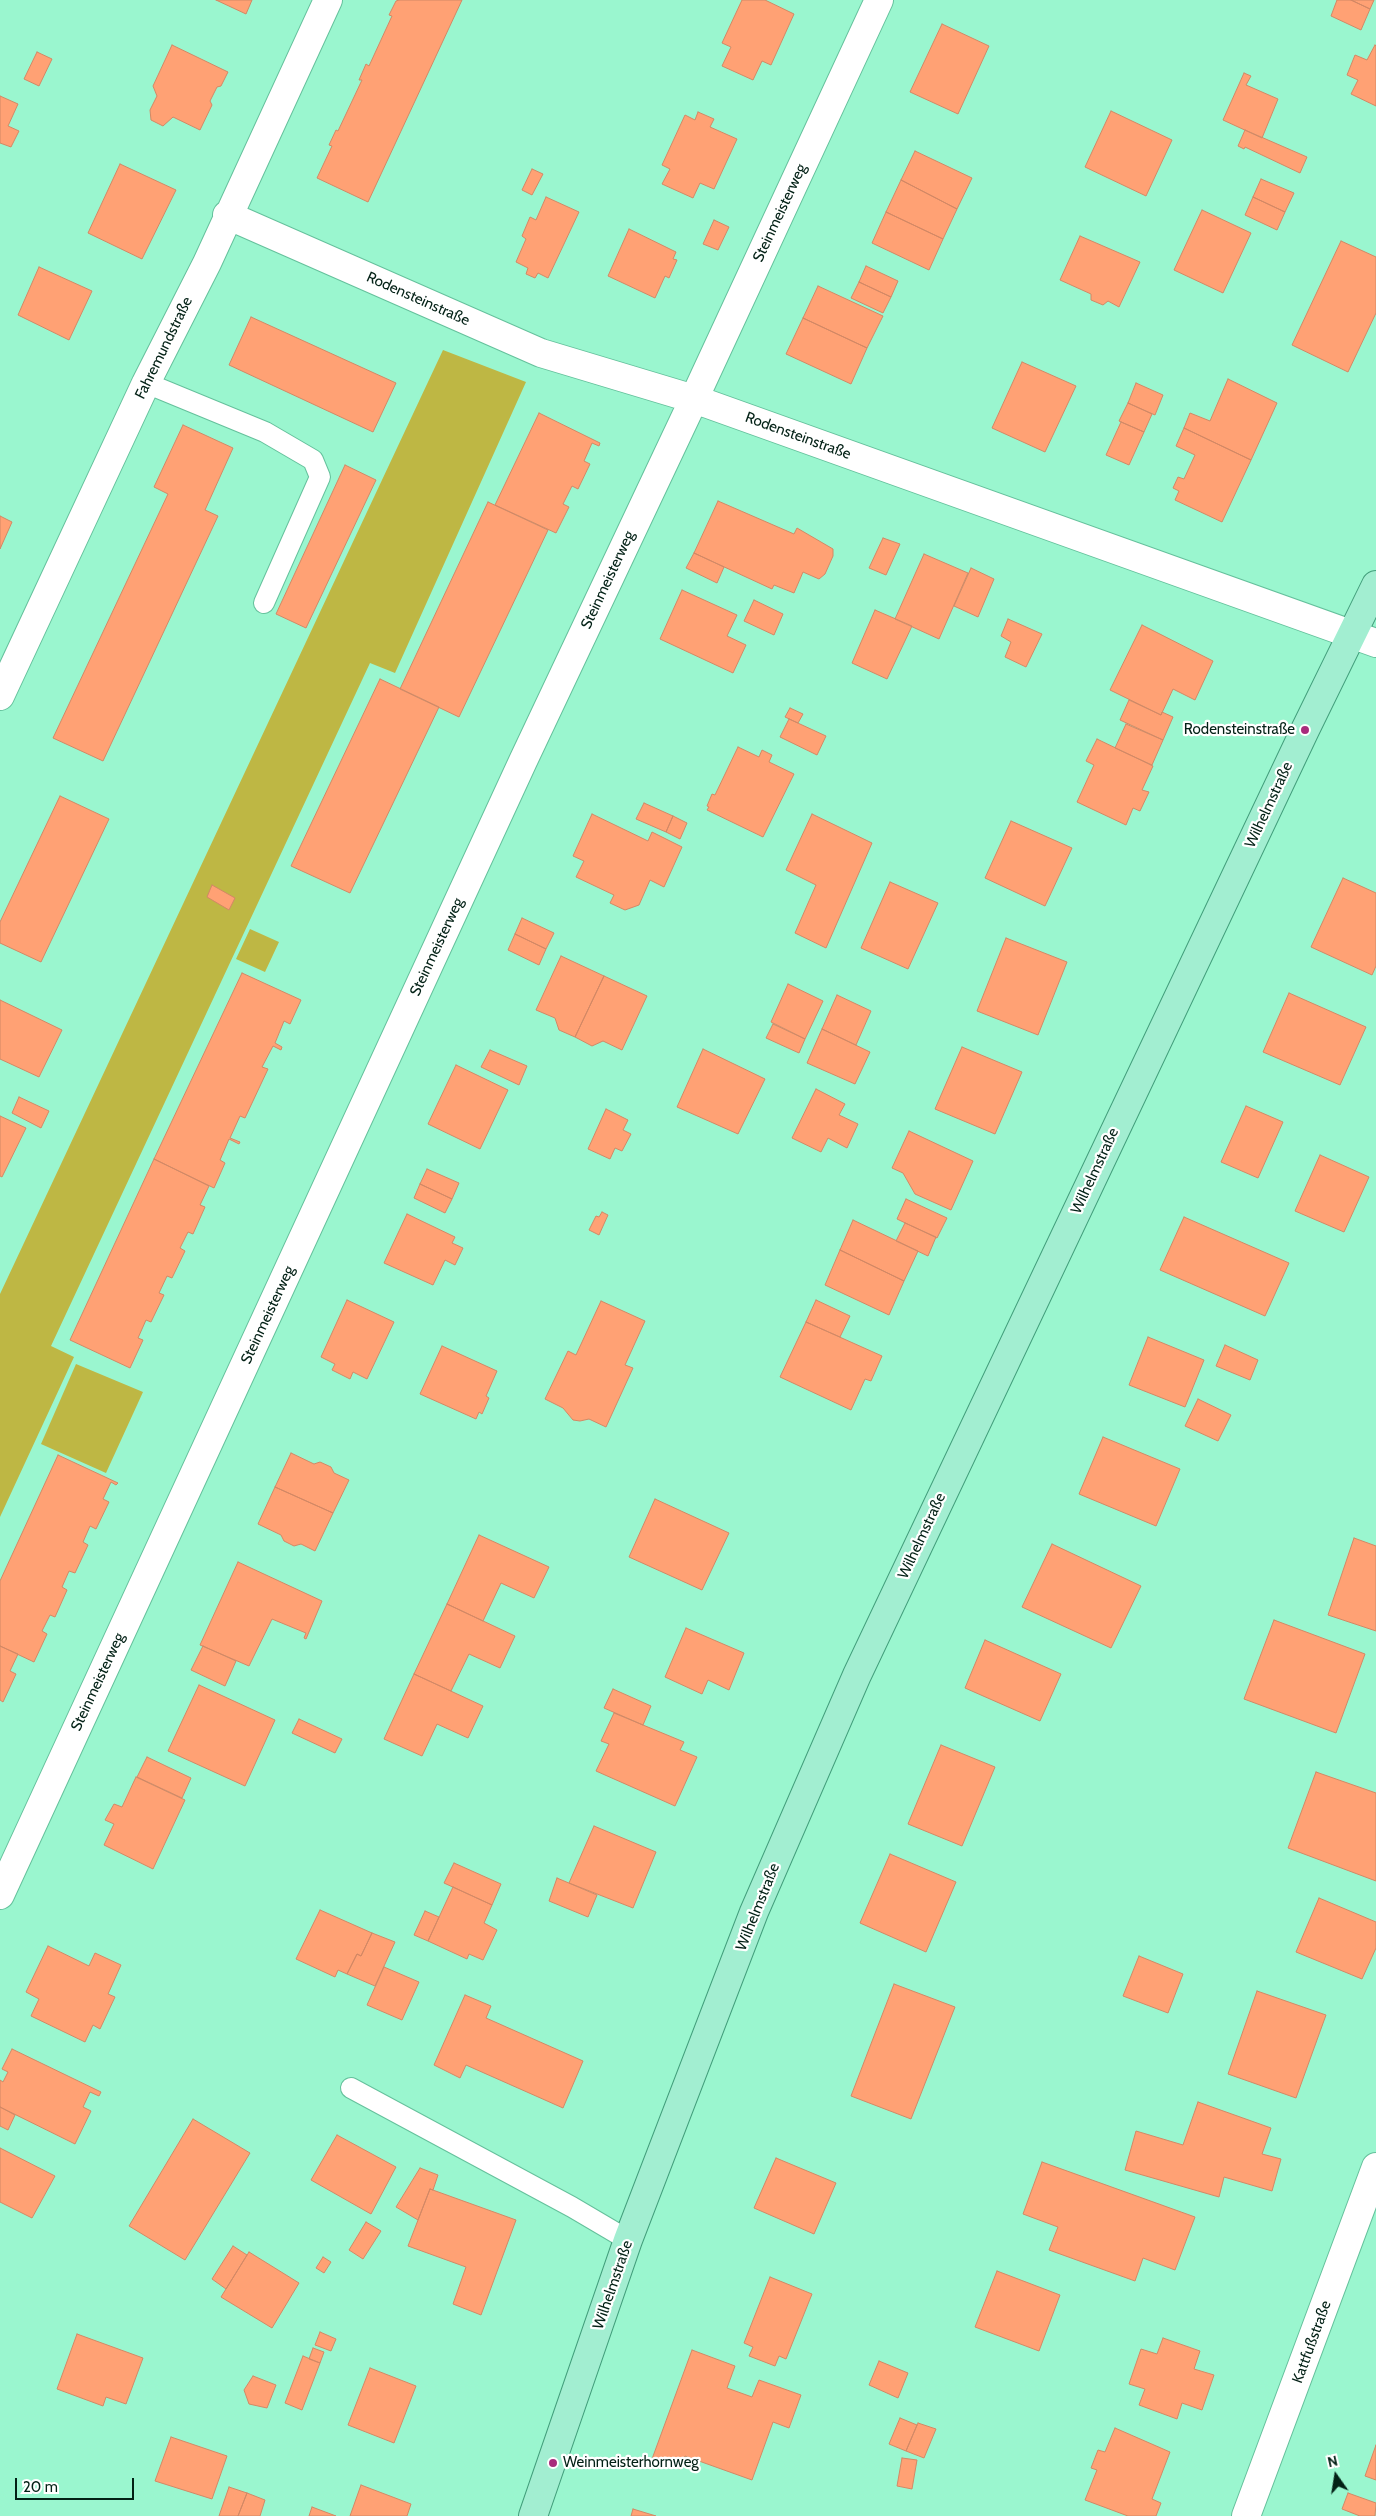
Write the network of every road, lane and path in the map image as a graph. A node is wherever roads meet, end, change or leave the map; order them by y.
1 (328, 0) edge
2 (879, 0) edge
3 (227, 215) junction
4 (146, 383) junction
5 (694, 399) junction
6 (1376, 585) edge
7 (264, 603) dead end
8 (1364, 639) edge
9 (0, 696) edge
10 (0, 1895) edge
11 (351, 2088) dead end
12 (1376, 2167) edge
13 (628, 2240) junction
14 (534, 2516) edge
15 (1246, 2516) edge

1 - 3 street, Fahremundstraße
2 - 5 street, Steinmeisterweg
3 - 4 street, Fahremundstraße
3 - 5 street, Rodensteinstraße
4 - 7 lane
4 - 9 street, Fahremundstraße
5 - 8 street, Rodensteinstraße
5 - 10 street, Steinmeisterweg
6 - 8 main road, Wilhelmstraße
8 - 13 main road, Wilhelmstraße
11 - 13 lane
12 - 15 street, Kattfußstraße
13 - 14 main road, Wilhelmstraße

